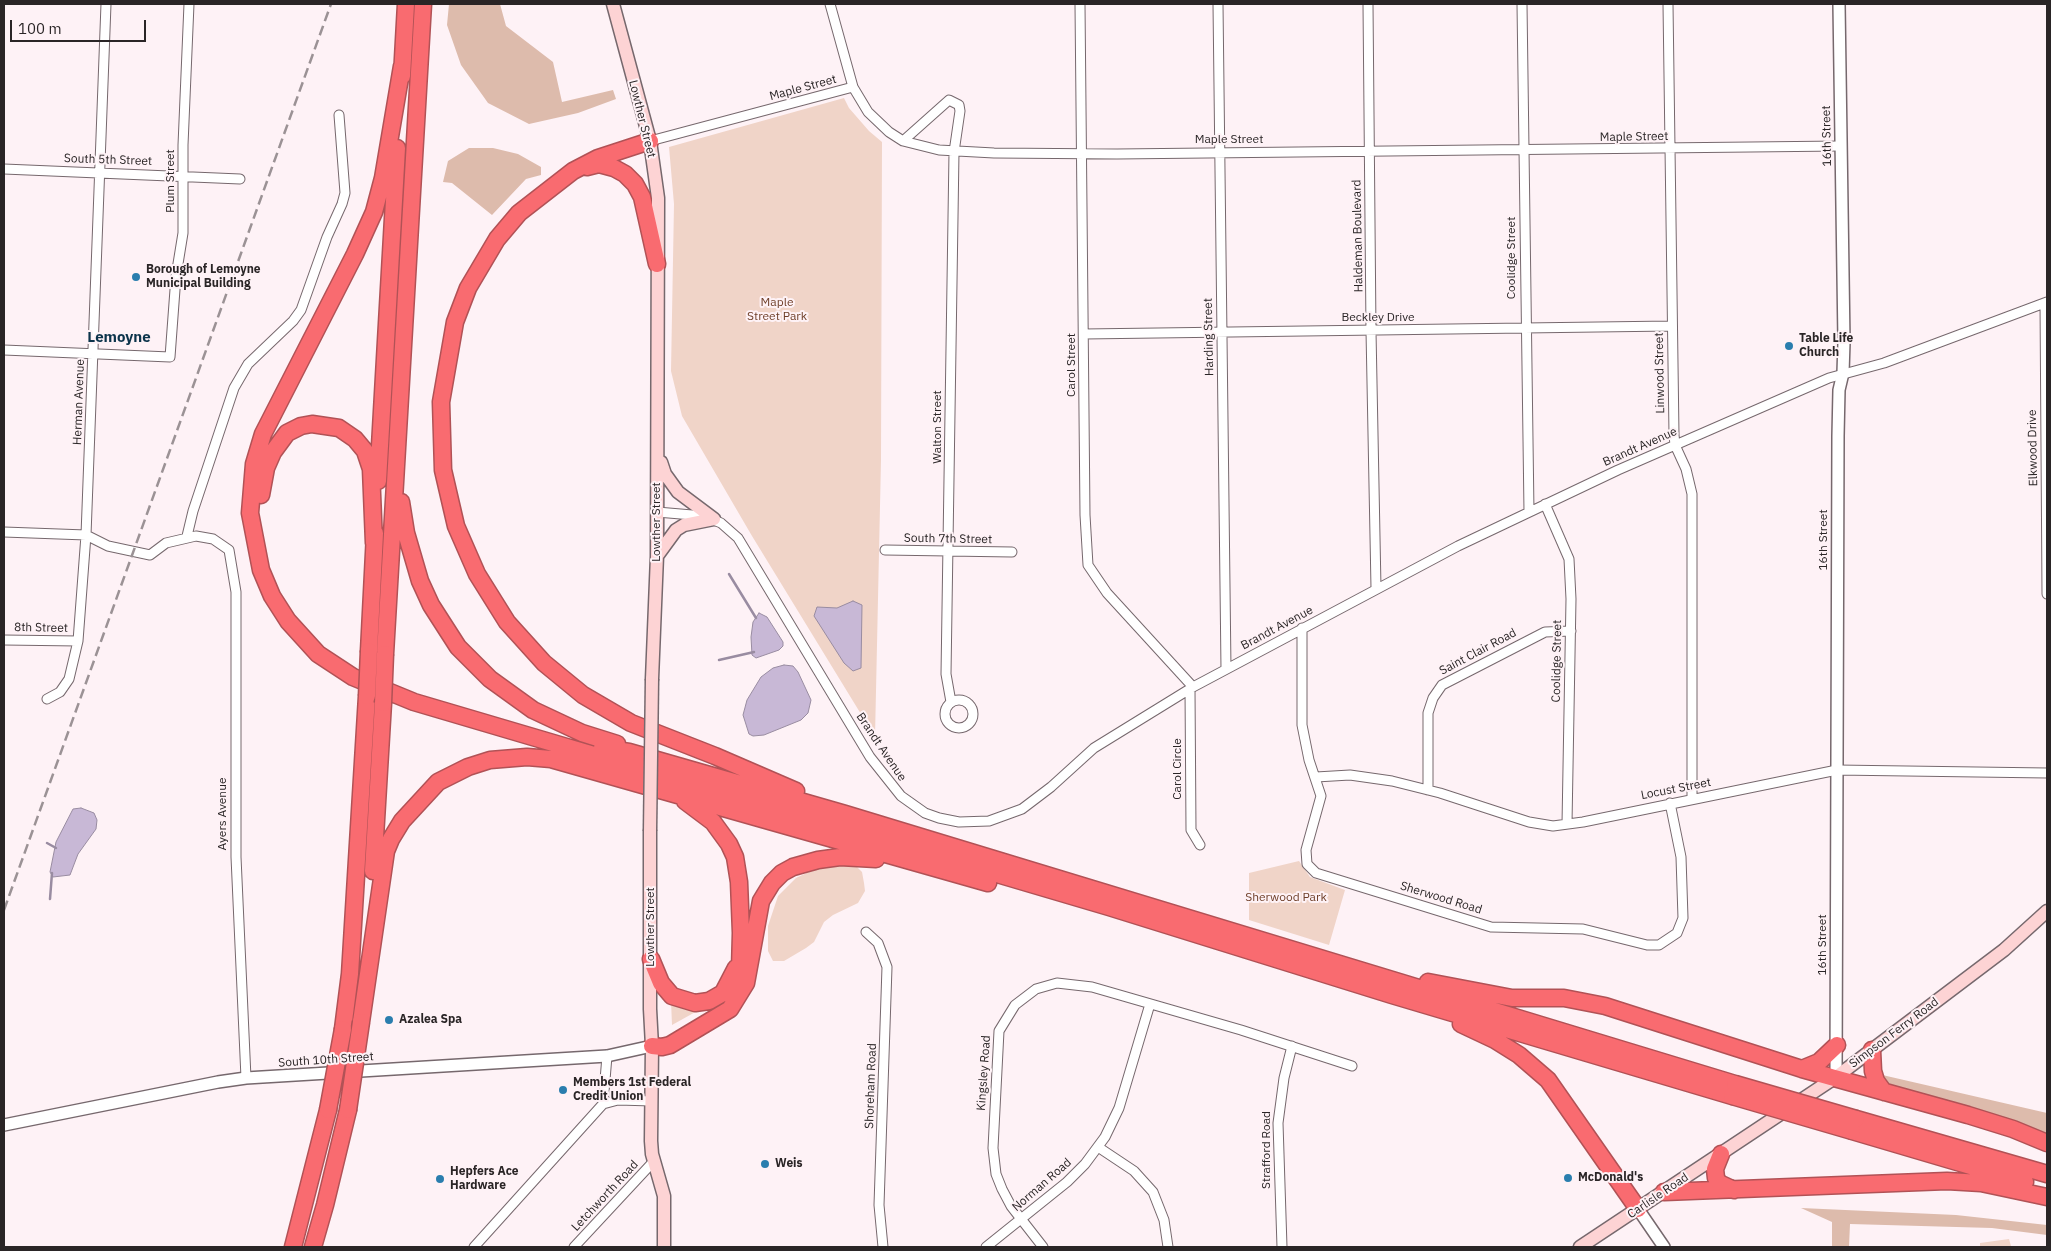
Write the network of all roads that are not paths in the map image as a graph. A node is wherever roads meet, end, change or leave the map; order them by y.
1 (106, 4) edge
2 (189, 4) edge
3 (406, 4) edge
4 (423, 4) edge
5 (613, 4) edge
6 (830, 4) edge
7 (1080, 4) edge
8 (1218, 4) edge
9 (1368, 4) edge
10 (1522, 4) edge
11 (1668, 4) edge
12 (1840, 4) edge
13 (402, 66) junction
14 (853, 87) junction
15 (339, 115) dead end
16 (650, 141) junction
17 (903, 141) junction
18 (1841, 146) junction
19 (1669, 149) junction
20 (1524, 150) junction
21 (954, 152) junction
22 (1370, 152) junction
23 (1219, 153) junction
24 (1082, 154) junction
25 (4, 169) edge
26 (572, 171) junction
27 (101, 172) junction
28 (182, 176) junction
29 (240, 179) dead end
30 (657, 264) junction
31 (2046, 302) edge
32 (1672, 326) junction
33 (1525, 328) junction
34 (1371, 331) junction
35 (1221, 332) junction
36 (1084, 334) junction
37 (4, 350) edge
38 (92, 354) junction
39 (1843, 373) junction
40 (398, 430) junction
41 (1675, 445) junction
42 (658, 450) junction
43 (1545, 504) junction
44 (657, 512) junction
45 (1529, 512) junction
46 (714, 519) junction
47 (4, 532) edge
48 (86, 535) junction
49 (188, 536) junction
50 (374, 543) junction
51 (884, 550) dead end
52 (948, 551) junction
53 (1012, 552) dead end
54 (657, 556) junction
55 (1376, 588) junction
56 (2047, 594) edge
57 (1302, 628) junction
58 (1571, 631) junction
59 (4, 640) edge
60 (78, 641) junction
61 (1226, 669) junction
62 (1192, 688) junction
63 (47, 699) dead end
64 (952, 702) dead end
65 (629, 752) junction
66 (1837, 770) junction
67 (2047, 773) edge
68 (1316, 776) junction
69 (656, 788) junction
70 (1428, 790) junction
71 (1692, 799) junction
72 (1670, 803) junction
73 (845, 814) junction
74 (1567, 824) junction
75 (1200, 845) dead end
76 (923, 866) junction
77 (2047, 912) edge
78 (866, 932) dead end
79 (651, 959) junction
80 (739, 959) junction
81 (1282, 960) junction
82 (1347, 967) junction
83 (1392, 995) junction
84 (1150, 1004) junction
85 (364, 1006) junction
86 (1837, 1044) junction
87 (652, 1046) junction
88 (1292, 1050) junction
89 (1872, 1050) junction
90 (607, 1056) junction
91 (1352, 1066) dead end
92 (1802, 1069) junction
93 (1836, 1077) junction
94 (246, 1078) junction
95 (1734, 1090) junction
96 (1884, 1092) junction
97 (652, 1101) junction
98 (603, 1104) junction
99 (4, 1125) edge
100 (1854, 1125) junction
101 (2047, 1143) edge
102 (1734, 1145) joint
103 (1098, 1147) junction
104 (1721, 1154) junction
105 (654, 1161) junction
106 (2047, 1174) edge
107 (2047, 1189) edge
108 (1734, 1190) junction
109 (1664, 1192) junction
110 (2047, 1197) edge
111 (1638, 1209) junction
112 (1021, 1220) junction
113 (293, 1247) edge
114 (313, 1247) edge
115 (474, 1247) edge
116 (574, 1247) edge
117 (664, 1247) edge
118 (883, 1247) edge
119 (986, 1247) edge
120 (1043, 1247) edge
121 (1168, 1247) edge
122 (1282, 1247) edge
123 (1580, 1247) edge
124 (1664, 1247) edge

1 - 27 street, Herman Avenue
2 - 28 street, Plum Street
3 - 13 highway
4 - 40 highway
5 - 16 main road, Lowther Street
6 - 14 street
7 - 24 street, Carol Street
8 - 23 street, Harding Street
9 - 22 street, Haldeman Boulevard
10 - 20 street, Coolidge Street
11 - 19 street, Linwood Street
12 - 18 street, 16th Street
13 - 50 highway
13 - 81 highway
14 - 16 street, Maple Street
14 - 17 street, Maple Street
15 - 49 street
16 - 26 highway
16 - 30 main road, Lowther Street
17 - 21 street, Maple Street
17 - 21 street, Walton Street
18 - 19 street, Maple Street
18 - 39 street, 16th Street
19 - 20 street, Maple Street
19 - 32 street, Linwood Street
20 - 22 street, Maple Street
20 - 33 street, Coolidge Street
21 - 24 street, Maple Street
21 - 52 street, Walton Street
22 - 23 street, Maple Street
22 - 34 street, Haldeman Boulevard
23 - 24 street, Maple Street
23 - 35 street, Harding Street
24 - 36 street, Carol Street
25 - 27 street, South 5th Street
26 - 30 highway
26 - 73 highway
27 - 28 street, South 5th Street
27 - 38 street, Herman Avenue
28 - 29 street, South 5th Street
28 - 38 street, Plum Street
30 - 42 main road, Lowther Street
31 - 39 street, Brandt Avenue
31 - 56 street, Elkwood Drive
32 - 33 street, Beckley Drive
32 - 41 street, Linwood Street
33 - 34 street, Beckley Drive
33 - 45 street, Coolidge Street
34 - 35 street, Beckley Drive
34 - 55 street, Haldeman Boulevard
35 - 36 street, Beckley Drive
35 - 61 street, Harding Street
36 - 62 street, Carol Street
37 - 38 street
38 - 48 street, Herman Avenue
39 - 41 street, Brandt Avenue
39 - 66 street, 16th Street
40 - 65 highway
40 - 85 highway, bridge
41 - 43 street, Brandt Avenue
41 - 71 street, Linwood Street
42 - 44 main road, Lowther Street
42 - 46 main road
43 - 45 street, Brandt Avenue
43 - 58 street, Coolidge Street
44 - 46 street, Brandt Avenue
44 - 54 main road, Lowther Street
45 - 55 street, Brandt Avenue
46 - 54 main road
46 - 62 street, Brandt Avenue
47 - 48 street
48 - 49 street
48 - 60 street, Herman Avenue
49 - 94 street, Ayers Avenue
50 - 65 highway
50 - 113 highway, bridge
51 - 52 street, South 7th Street
52 - 53 street, South 7th Street
52 - 64 street, Walton Street
54 - 79 main road, Lowther Street, bridge
55 - 57 street, Brandt Avenue
57 - 61 street, Brandt Avenue
57 - 68 street, Sherwood Road
58 - 70 street, Saint Clair Road
58 - 74 street, Coolidge Street
59 - 60 street, 8th Street
60 - 63 street, Herman Avenue
61 - 62 street, Brandt Avenue
62 - 75 street, Carol Circle
65 - 73 highway
66 - 67 street, Locust Street
66 - 71 street, Locust Street
66 - 86 street, 16th Street
68 - 70 street, Locust Street
68 - 72 street, Sherwood Road
69 - 76 highway
69 - 80 highway
69 - 85 highway
70 - 74 street, Locust Street
71 - 72 street, Locust Street
72 - 74 street, Locust Street
73 - 82 highway
76 - 81 highway
76 - 87 highway
77 - 89 main road, Simpson Ferry Road
78 - 118 street, Shoreham Road
79 - 80 highway
79 - 87 main road, Lowther Street
80 - 87 highway
81 - 83 highway
82 - 92 highway
82 - 95 highway
83 - 95 highway
83 - 111 highway
84 - 88 street, Kingsley Road
84 - 103 street, Norman Road
84 - 112 street, Kingsley Road
85 - 114 highway, bridge
86 - 92 highway
86 - 93 street, 16th Street
87 - 90 street, South 10th Street
87 - 97 main road, Lowther Street
88 - 91 street, Kingsley Road
88 - 122 street, Strafford Road
89 - 93 main road, Simpson Ferry Road
89 - 96 highway
90 - 94 street, South 10th Street
90 - 98 street
92 - 93 highway
93 - 96 highway
93 - 102 main road, Simpson Ferry Road
94 - 99 street, South 10th Street
95 - 100 highway, bridge
96 - 101 highway
97 - 98 street
97 - 105 main road, Lowther Street
98 - 115 street
100 - 106 highway
100 - 107 highway
102 - 104 main road, Carlisle Road
103 - 112 street, Norman Road
103 - 121 street
104 - 108 highway
104 - 109 main road, Carlisle Road
105 - 116 street, Letchworth Road
105 - 117 main road, Lowther Street
108 - 109 highway
108 - 110 highway
109 - 111 main road, Carlisle Road
111 - 123 main road, Carlisle Road
111 - 124 street
112 - 119 street, Norman Road
112 - 120 street, Kingsley Road

